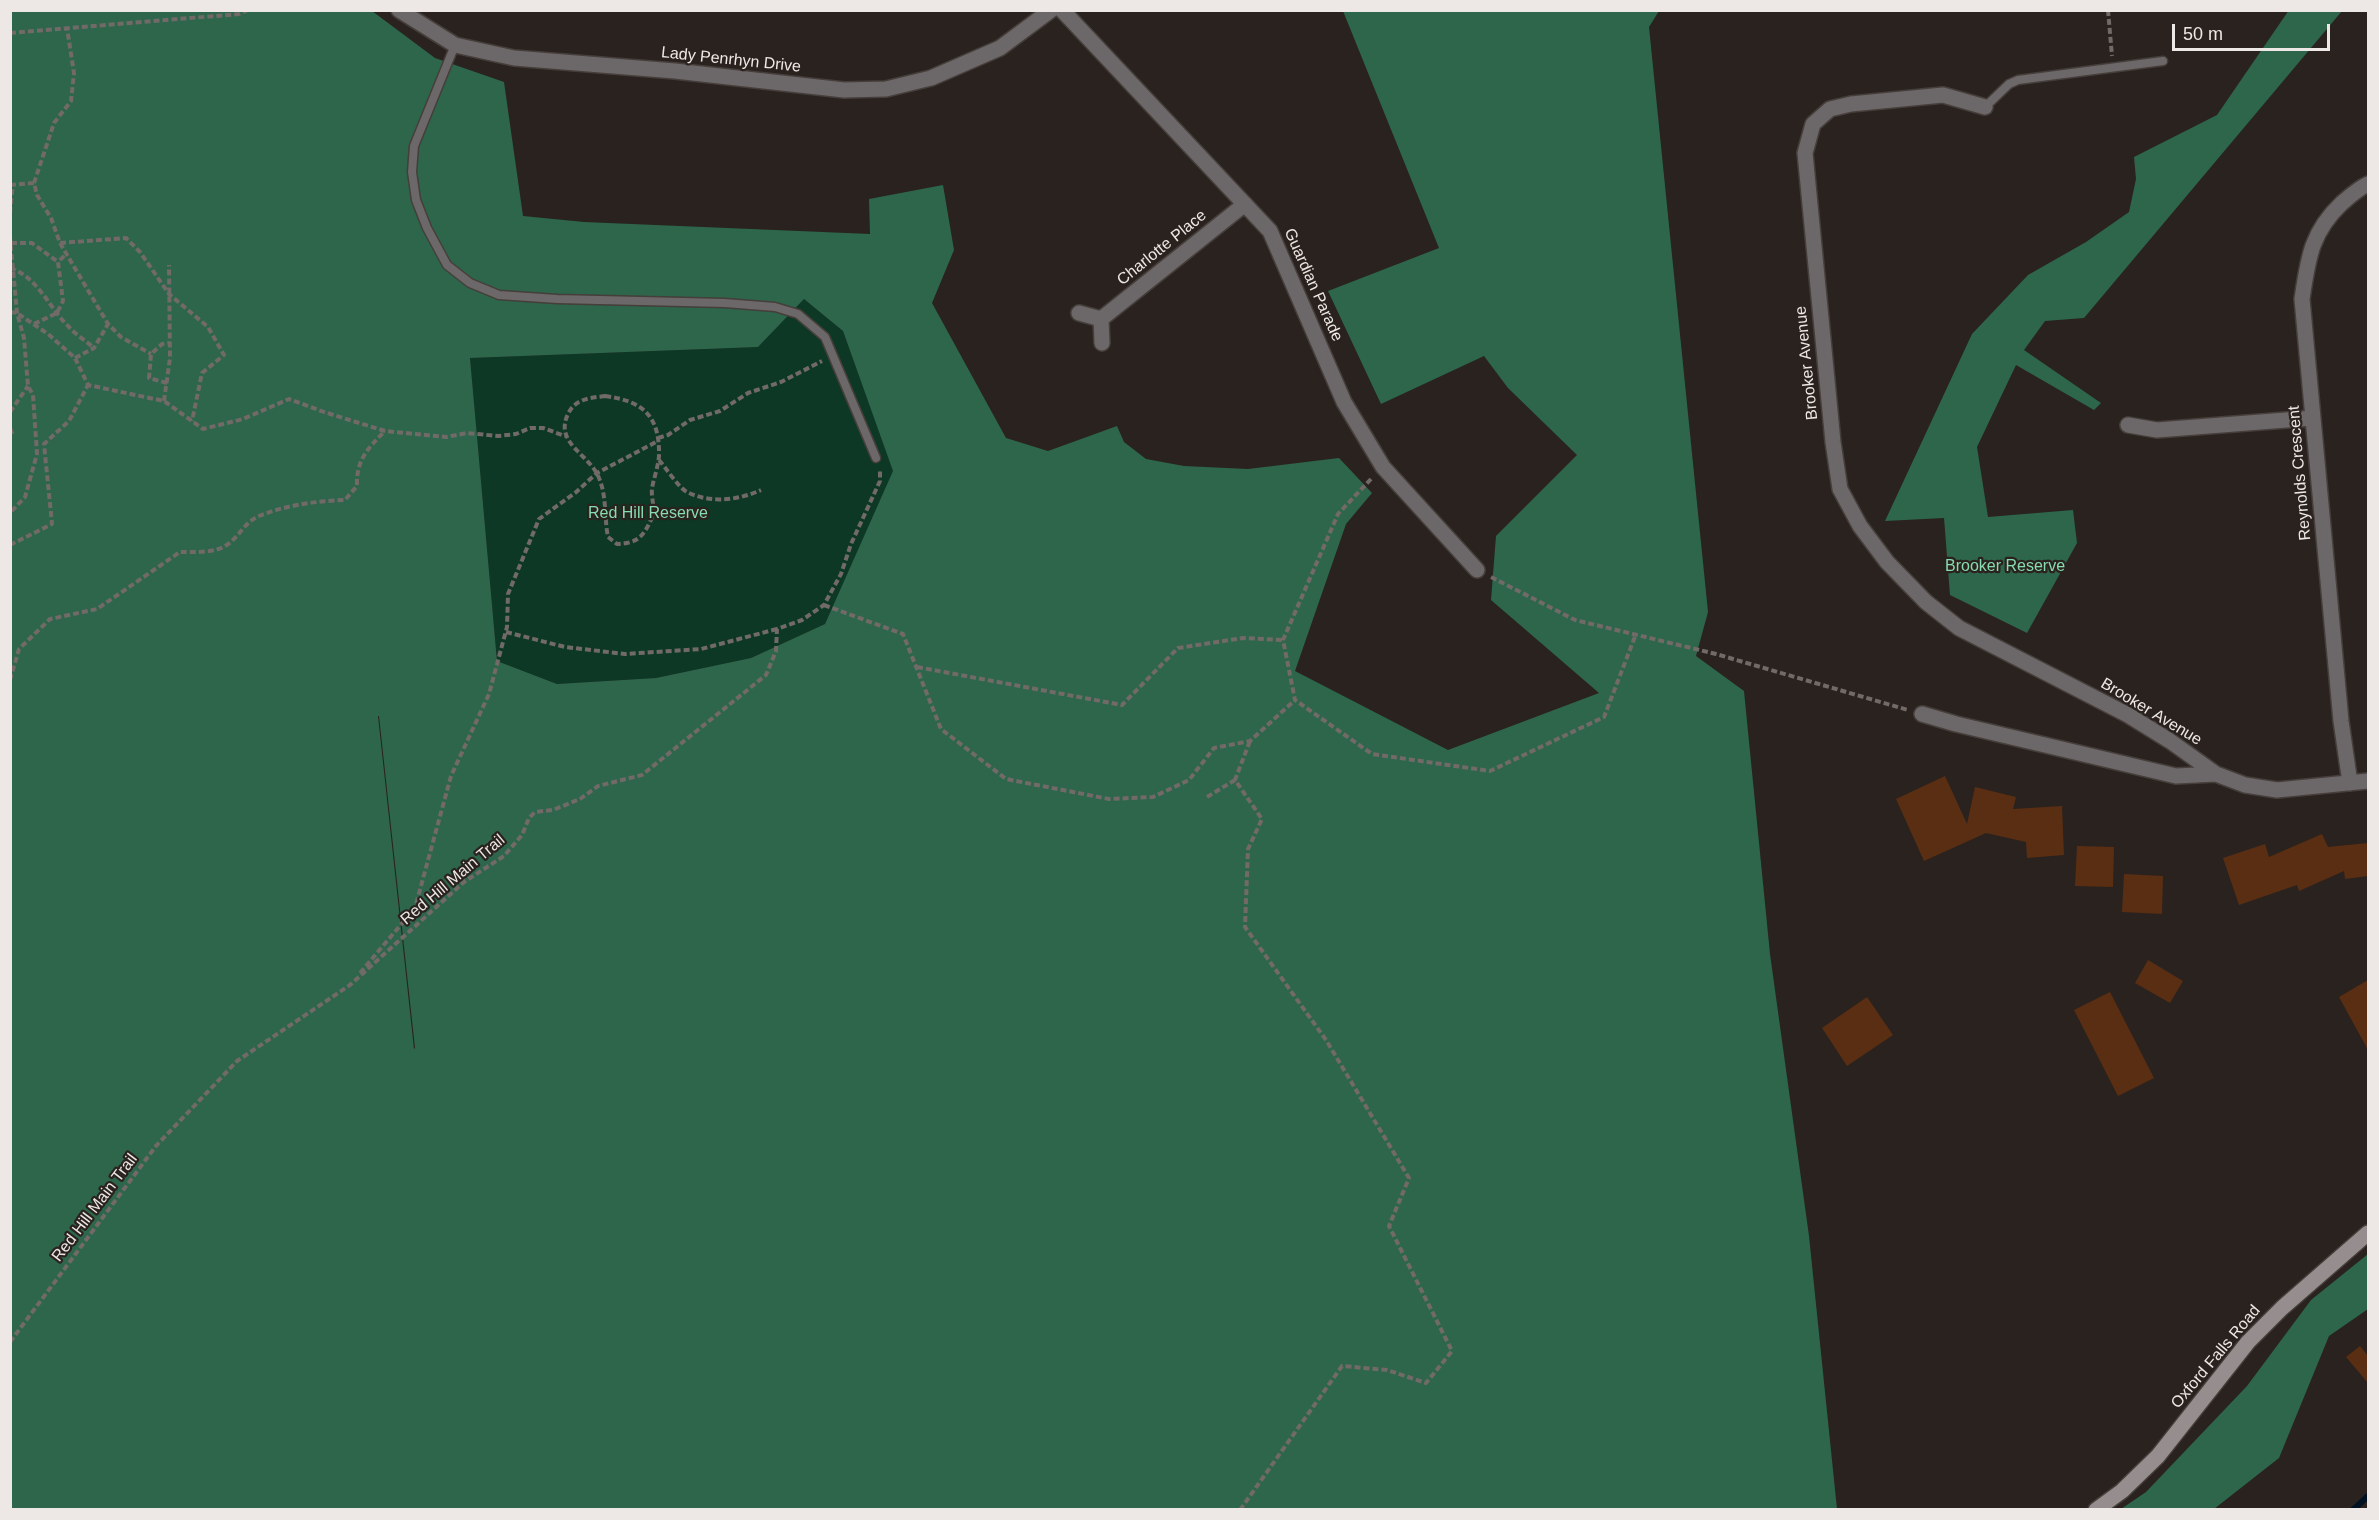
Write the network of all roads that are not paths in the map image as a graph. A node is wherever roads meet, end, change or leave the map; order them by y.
1 (399, 10) edge
2 (1051, 10) edge
3 (1062, 10) edge
4 (455, 45) junction
5 (2163, 61) dead end
6 (1984, 107) joint
7 (2368, 184) edge
8 (1245, 204) junction
9 (1079, 313) dead end
10 (1101, 319) junction
11 (1102, 343) dead end
12 (2312, 418) junction
13 (2128, 425) dead end
14 (876, 458) road end
15 (1477, 570) road end
16 (1922, 714) road end
17 (2216, 774) junction
18 (2368, 781) edge
19 (2350, 783) junction
20 (2368, 1233) edge
21 (2096, 1509) edge

1 - 4 street, Lady Penrhyn Drive
2 - 4 street, Lady Penrhyn Drive
3 - 8 street, Guardian Parade
4 - 14 lane
5 - 6 lane, Brooker Avenue
6 - 17 street, Brooker Avenue
7 - 12 street, Reynolds Crescent
8 - 10 street, Charlotte Place
8 - 15 street, Guardian Parade
9 - 10 street
10 - 11 street
12 - 13 street
12 - 19 street, Reynolds Crescent
16 - 17 street, Brooker Avenue
17 - 19 street, Brooker Avenue
18 - 19 street, Brooker Avenue
20 - 21 street, Oxford Falls Road

